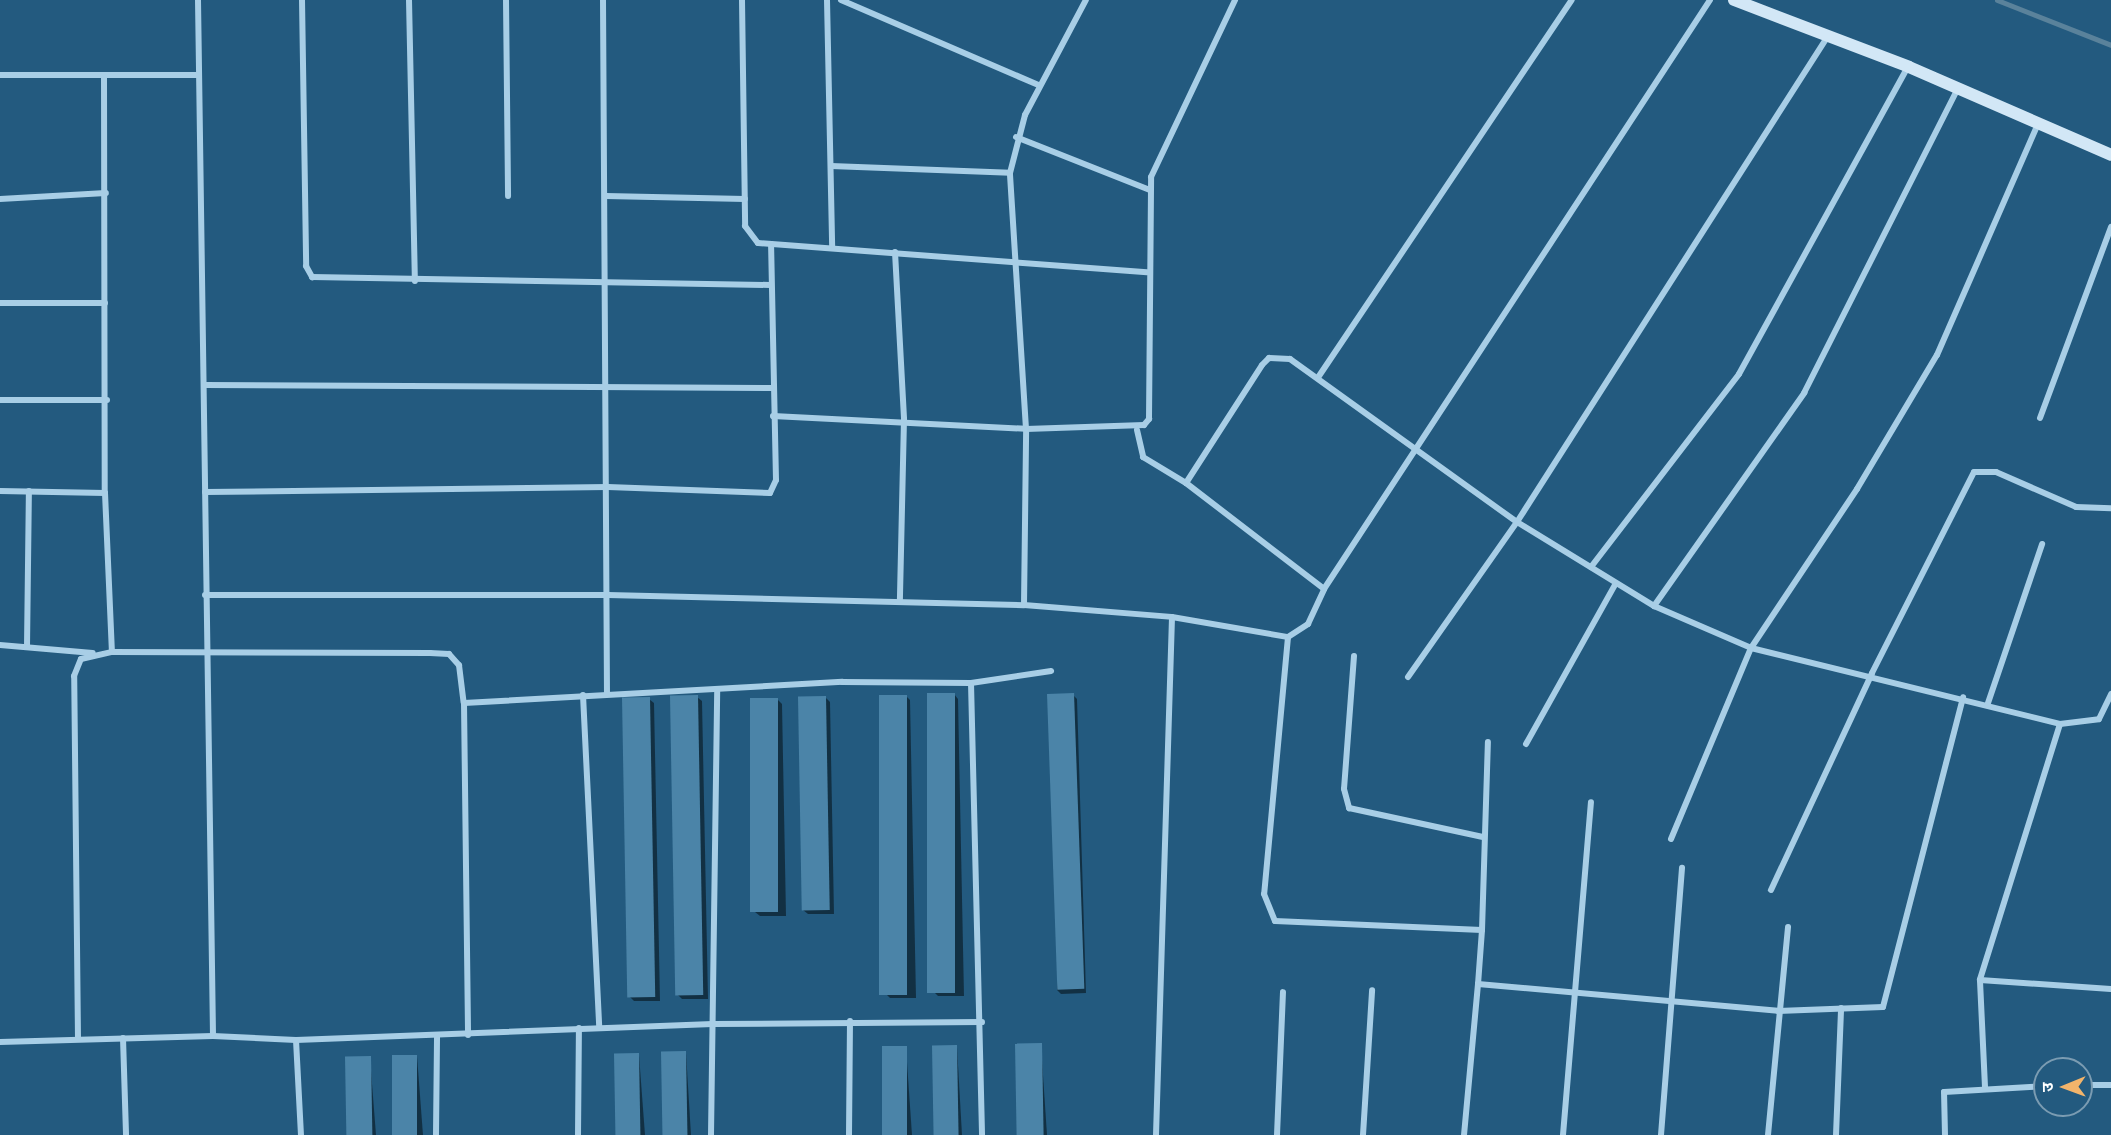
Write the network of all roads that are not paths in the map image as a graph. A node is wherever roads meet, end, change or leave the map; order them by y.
1 (198, 0) edge
2 (302, 0) edge
3 (409, 0) edge
4 (506, 0) edge
5 (603, 0) edge
6 (742, 0) edge
7 (827, 0) edge
8 (841, 0) edge
9 (1086, 0) edge
10 (1235, 0) edge
11 (1572, 0) edge
12 (1710, 0) edge
13 (1734, 0) edge
14 (1826, 39) junction
15 (1909, 67) junction
16 (0, 75) edge
17 (198, 75) junction
18 (104, 76) junction
19 (1038, 85) junction
20 (1958, 88) junction
21 (2038, 124) junction
22 (1016, 137) junction
23 (2111, 154) edge
24 (831, 166) junction
25 (1010, 173) junction
26 (1150, 190) junction
27 (106, 193) junction
28 (508, 196) dead end
29 (606, 196) junction
30 (0, 199) edge
31 (745, 199) junction
32 (2111, 227) edge
33 (771, 244) junction
34 (832, 248) junction
35 (894, 252) junction
36 (1013, 263) junction
37 (1147, 272) junction
38 (415, 281) junction
39 (605, 281) junction
40 (770, 285) junction
41 (0, 303) edge
42 (105, 303) junction
43 (1319, 376) junction
44 (205, 385) junction
45 (773, 388) junction
46 (608, 391) junction
47 (0, 400) edge
48 (107, 400) junction
49 (773, 416) junction
50 (904, 418) junction
51 (2040, 418) dead end
52 (1026, 429) junction
53 (1137, 430) junction
54 (1418, 448) junction
55 (1186, 483) junction
56 (608, 487) junction
57 (0, 491) edge
58 (29, 491) junction
59 (205, 492) junction
60 (105, 493) junction
61 (2111, 508) edge
62 (1517, 522) junction
63 (2042, 544) dead end
64 (1591, 567) junction
65 (1616, 585) junction
66 (1324, 589) junction
67 (205, 595) junction
68 (608, 595) junction
69 (900, 601) junction
70 (1024, 605) junction
71 (1654, 606) junction
72 (1172, 617) junction
73 (1288, 637) junction
74 (0, 645) edge
75 (27, 647) junction
76 (1751, 648) junction
77 (205, 651) junction
78 (112, 652) junction
79 (93, 653) junction
80 (1354, 656) dead end
81 (1051, 671) dead end
82 (1872, 673) junction
83 (1408, 677) dead end
84 (970, 683) junction
85 (717, 690) junction
86 (607, 692) junction
87 (2111, 694) edge
88 (583, 695) junction
89 (1963, 696) junction
90 (464, 702) junction
91 (1988, 703) junction
92 (2060, 724) junction
93 (1488, 742) dead end
94 (1526, 744) dead end
95 (1591, 802) dead end
96 (1483, 837) junction
97 (1671, 839) dead end
98 (1682, 868) dead end
99 (1771, 890) dead end
100 (1788, 927) dead end
101 (1482, 930) junction
102 (1980, 980) junction
103 (1478, 984) junction
104 (2111, 989) edge
105 (1372, 990) dead end
106 (1578, 990) junction
107 (1283, 992) dead end
108 (1668, 1000) junction
109 (1841, 1008) junction
110 (1778, 1011) junction
111 (850, 1022) junction
112 (982, 1022) junction
113 (713, 1024) junction
114 (579, 1028) junction
115 (599, 1028) junction
116 (468, 1035) junction
117 (213, 1036) junction
118 (437, 1036) junction
119 (123, 1038) junction
120 (78, 1039) junction
121 (296, 1040) junction
122 (0, 1042) edge
123 (2093, 1085) edge
124 (2111, 1085) edge
125 (2033, 1086) edge
126 (1985, 1087) junction
127 (126, 1135) edge
128 (301, 1135) edge
129 (436, 1135) edge
130 (578, 1135) edge
131 (711, 1135) edge
132 (849, 1135) edge
133 (982, 1135) edge
134 (1156, 1135) edge
135 (1277, 1135) edge
136 (1363, 1135) edge
137 (1464, 1135) edge
138 (1563, 1135) edge
139 (1661, 1135) edge
140 (1768, 1135) edge
141 (1836, 1135) edge
142 (1945, 1135) edge

1 - 17 street
2 - 38 street
3 - 38 street
4 - 28 street
5 - 29 street
6 - 31 street
7 - 24 street
8 - 19 street
9 - 19 street
10 - 26 street
11 - 43 street
12 - 54 street
13 - 14 street
14 - 15 street
14 - 62 street
15 - 20 street
15 - 64 street
16 - 18 street
17 - 18 street
17 - 44 street
18 - 27 street
19 - 22 street
20 - 21 street
20 - 71 street
21 - 23 street
21 - 76 street
22 - 25 street
22 - 26 street
24 - 25 street
24 - 34 street
25 - 36 street
26 - 37 street
27 - 30 street
27 - 42 street
29 - 31 street
29 - 39 street
31 - 33 street
32 - 51 street
33 - 34 street
33 - 40 street
34 - 35 street
35 - 36 street
35 - 50 street
36 - 37 street
36 - 52 street
37 - 53 street
38 - 39 street
39 - 40 street
39 - 46 street
40 - 45 street
41 - 42 street
42 - 48 street
43 - 54 street
43 - 55 street
44 - 46 street
44 - 59 street
45 - 46 street
45 - 49 street
46 - 56 street
47 - 48 street
48 - 60 street
49 - 50 street
49 - 56 street
50 - 52 street
50 - 69 street
52 - 53 street
52 - 70 street
53 - 55 street
54 - 62 street
54 - 66 street
55 - 66 street
56 - 59 street
56 - 68 street
57 - 58 street
58 - 60 street
58 - 75 street
59 - 67 street
60 - 78 street
61 - 82 street
62 - 64 street
62 - 83 street
63 - 91 street
64 - 65 street
65 - 71 street
65 - 94 street
66 - 73 street
67 - 68 street
67 - 77 street
68 - 69 street
68 - 86 street
69 - 70 street
70 - 72 street
71 - 76 street
72 - 73 street
72 - 134 street
73 - 101 street
74 - 75 street
75 - 79 street
76 - 82 street
76 - 97 street
77 - 78 street
77 - 90 street
77 - 117 street
78 - 79 street
79 - 120 street
80 - 96 street
81 - 84 street
82 - 89 street
82 - 99 street
84 - 85 street
84 - 112 street
85 - 86 street
85 - 113 street
86 - 88 street
87 - 92 street
88 - 90 street
88 - 115 street
89 - 91 street
89 - 109 street
90 - 116 street
91 - 92 street
92 - 102 street
93 - 96 street
95 - 106 street
96 - 101 street
98 - 108 street
100 - 110 street
101 - 103 street
102 - 104 street
102 - 126 street
103 - 106 street
103 - 137 street
105 - 136 street
106 - 108 street
106 - 138 street
107 - 135 street
108 - 110 street
108 - 139 street
109 - 110 street
109 - 141 street
110 - 140 street
111 - 112 street
111 - 113 street
111 - 132 street
112 - 133 street
113 - 115 street
113 - 131 street
114 - 115 street
114 - 116 street
114 - 130 street
116 - 118 street
117 - 119 street
117 - 121 street
118 - 121 street
118 - 129 street
119 - 120 street
119 - 127 street
120 - 122 street
121 - 128 street
123 - 124 street
125 - 126 street
126 - 142 street

